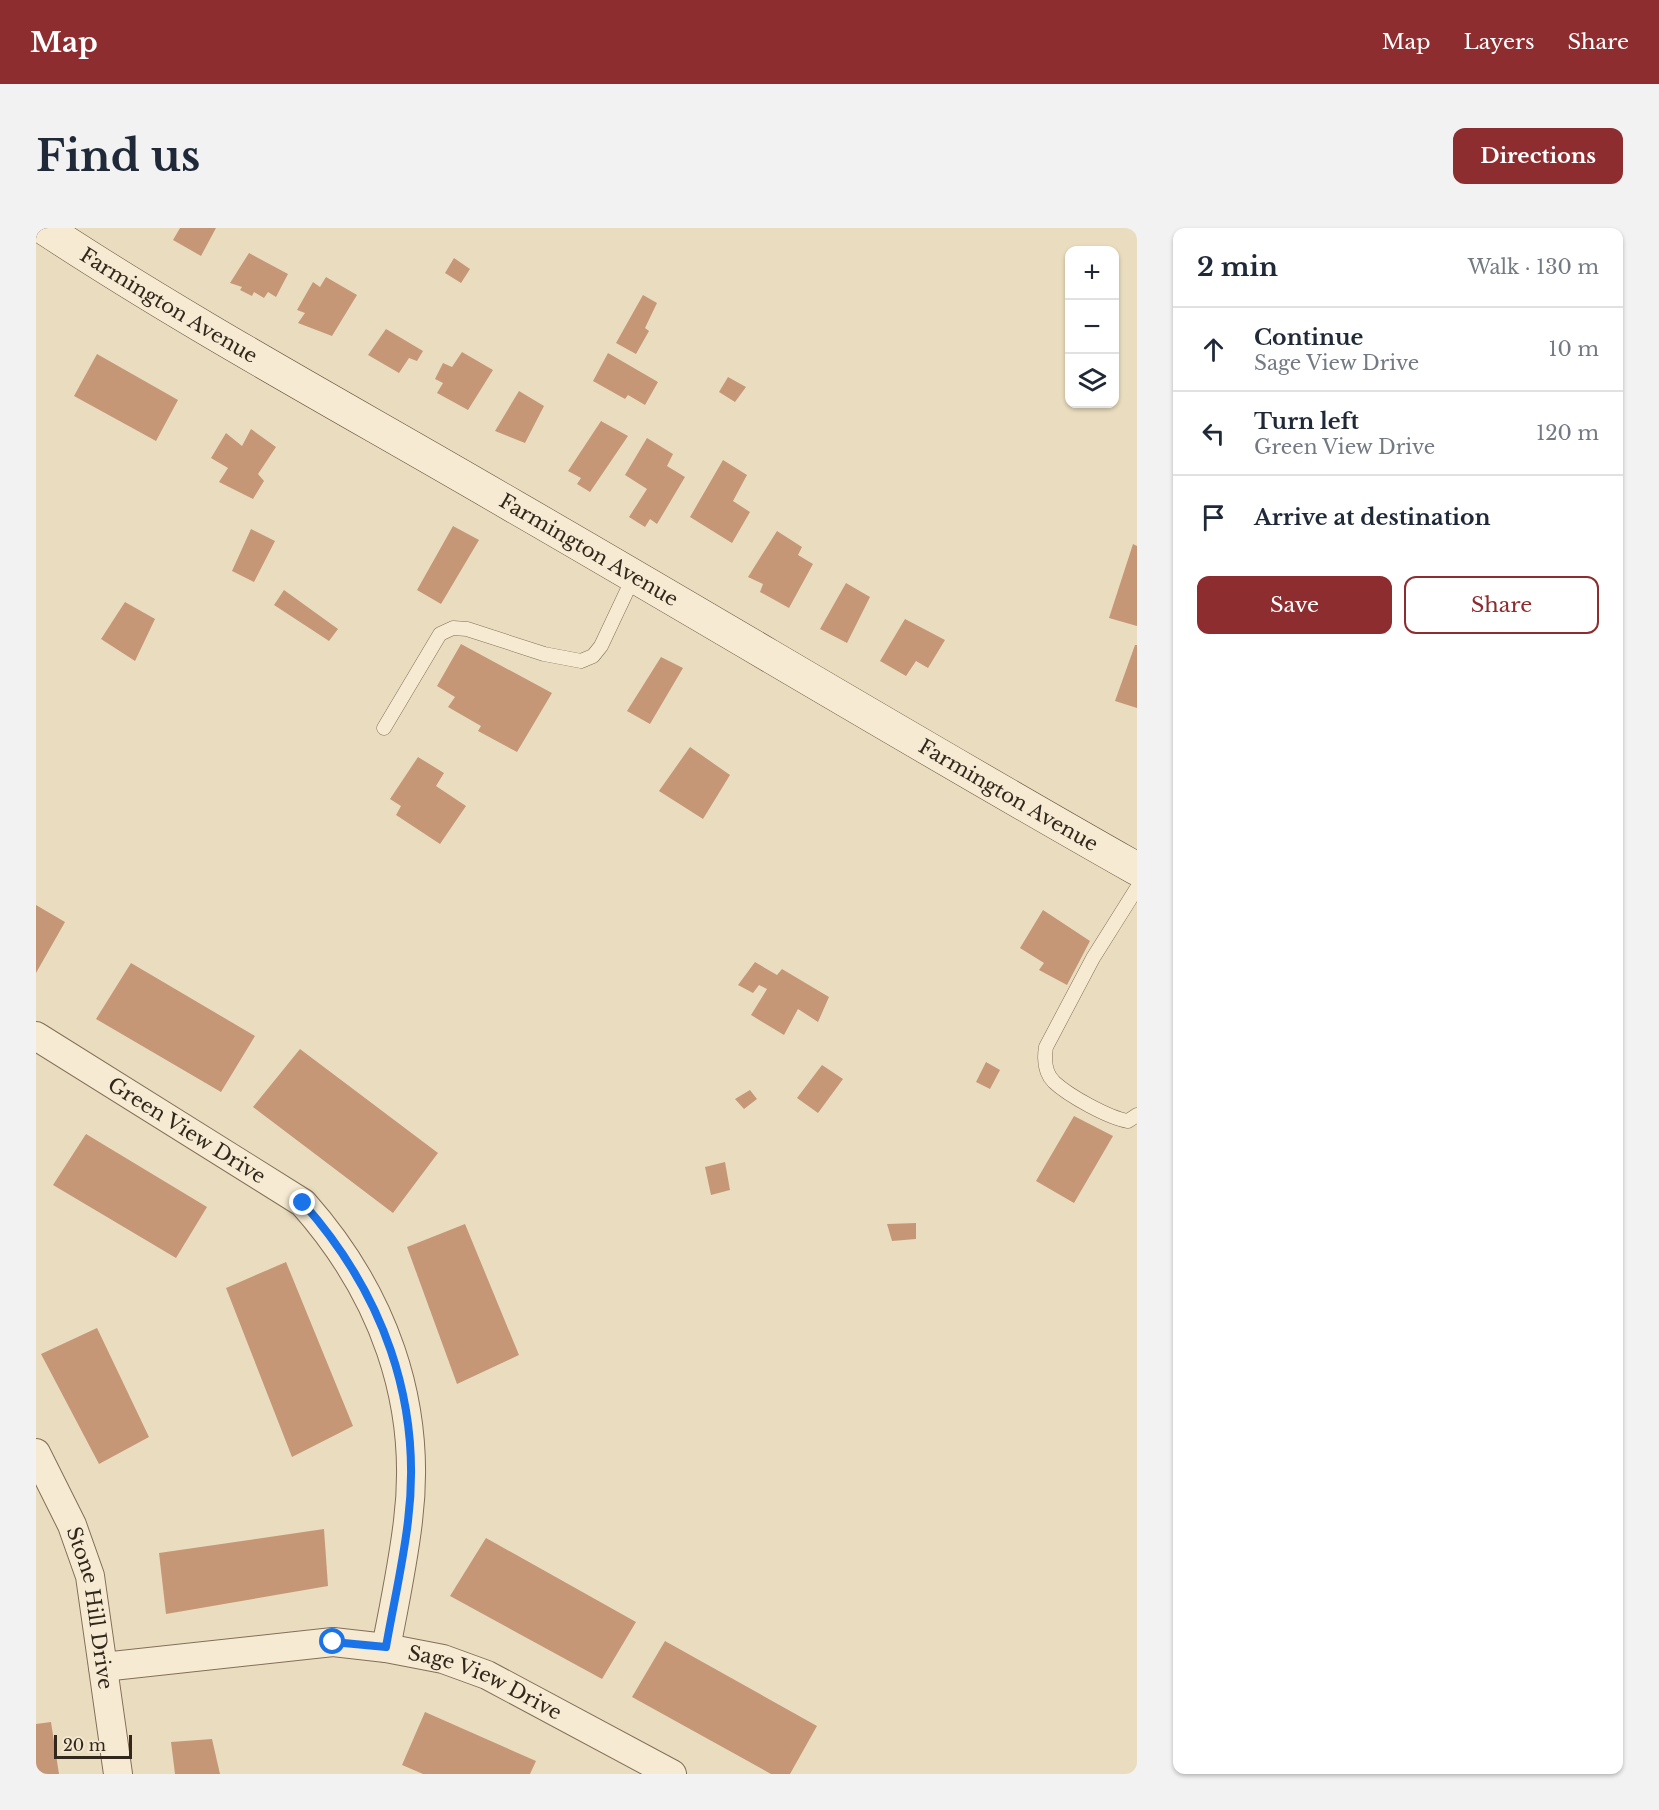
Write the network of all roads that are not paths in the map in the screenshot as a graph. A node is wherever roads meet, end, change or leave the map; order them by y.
1 (44, 228) edge
2 (634, 576) junction
3 (384, 728) dead end
4 (1137, 869) edge
5 (1137, 888) edge
6 (38, 1043) edge
7 (1137, 1115) edge
8 (36, 1453) edge
9 (386, 1647) junction
10 (103, 1667) junction
11 (118, 1774) edge
12 (672, 1774) edge

1 - 2 street, Farmington Avenue
2 - 3 lane
2 - 4 street, Farmington Avenue
5 - 7 lane
6 - 9 street, Green View Drive
8 - 10 street, Stone Hill Drive
9 - 10 street, Sage View Drive
9 - 12 street, Sage View Drive
10 - 11 street, Stone Hill Drive

